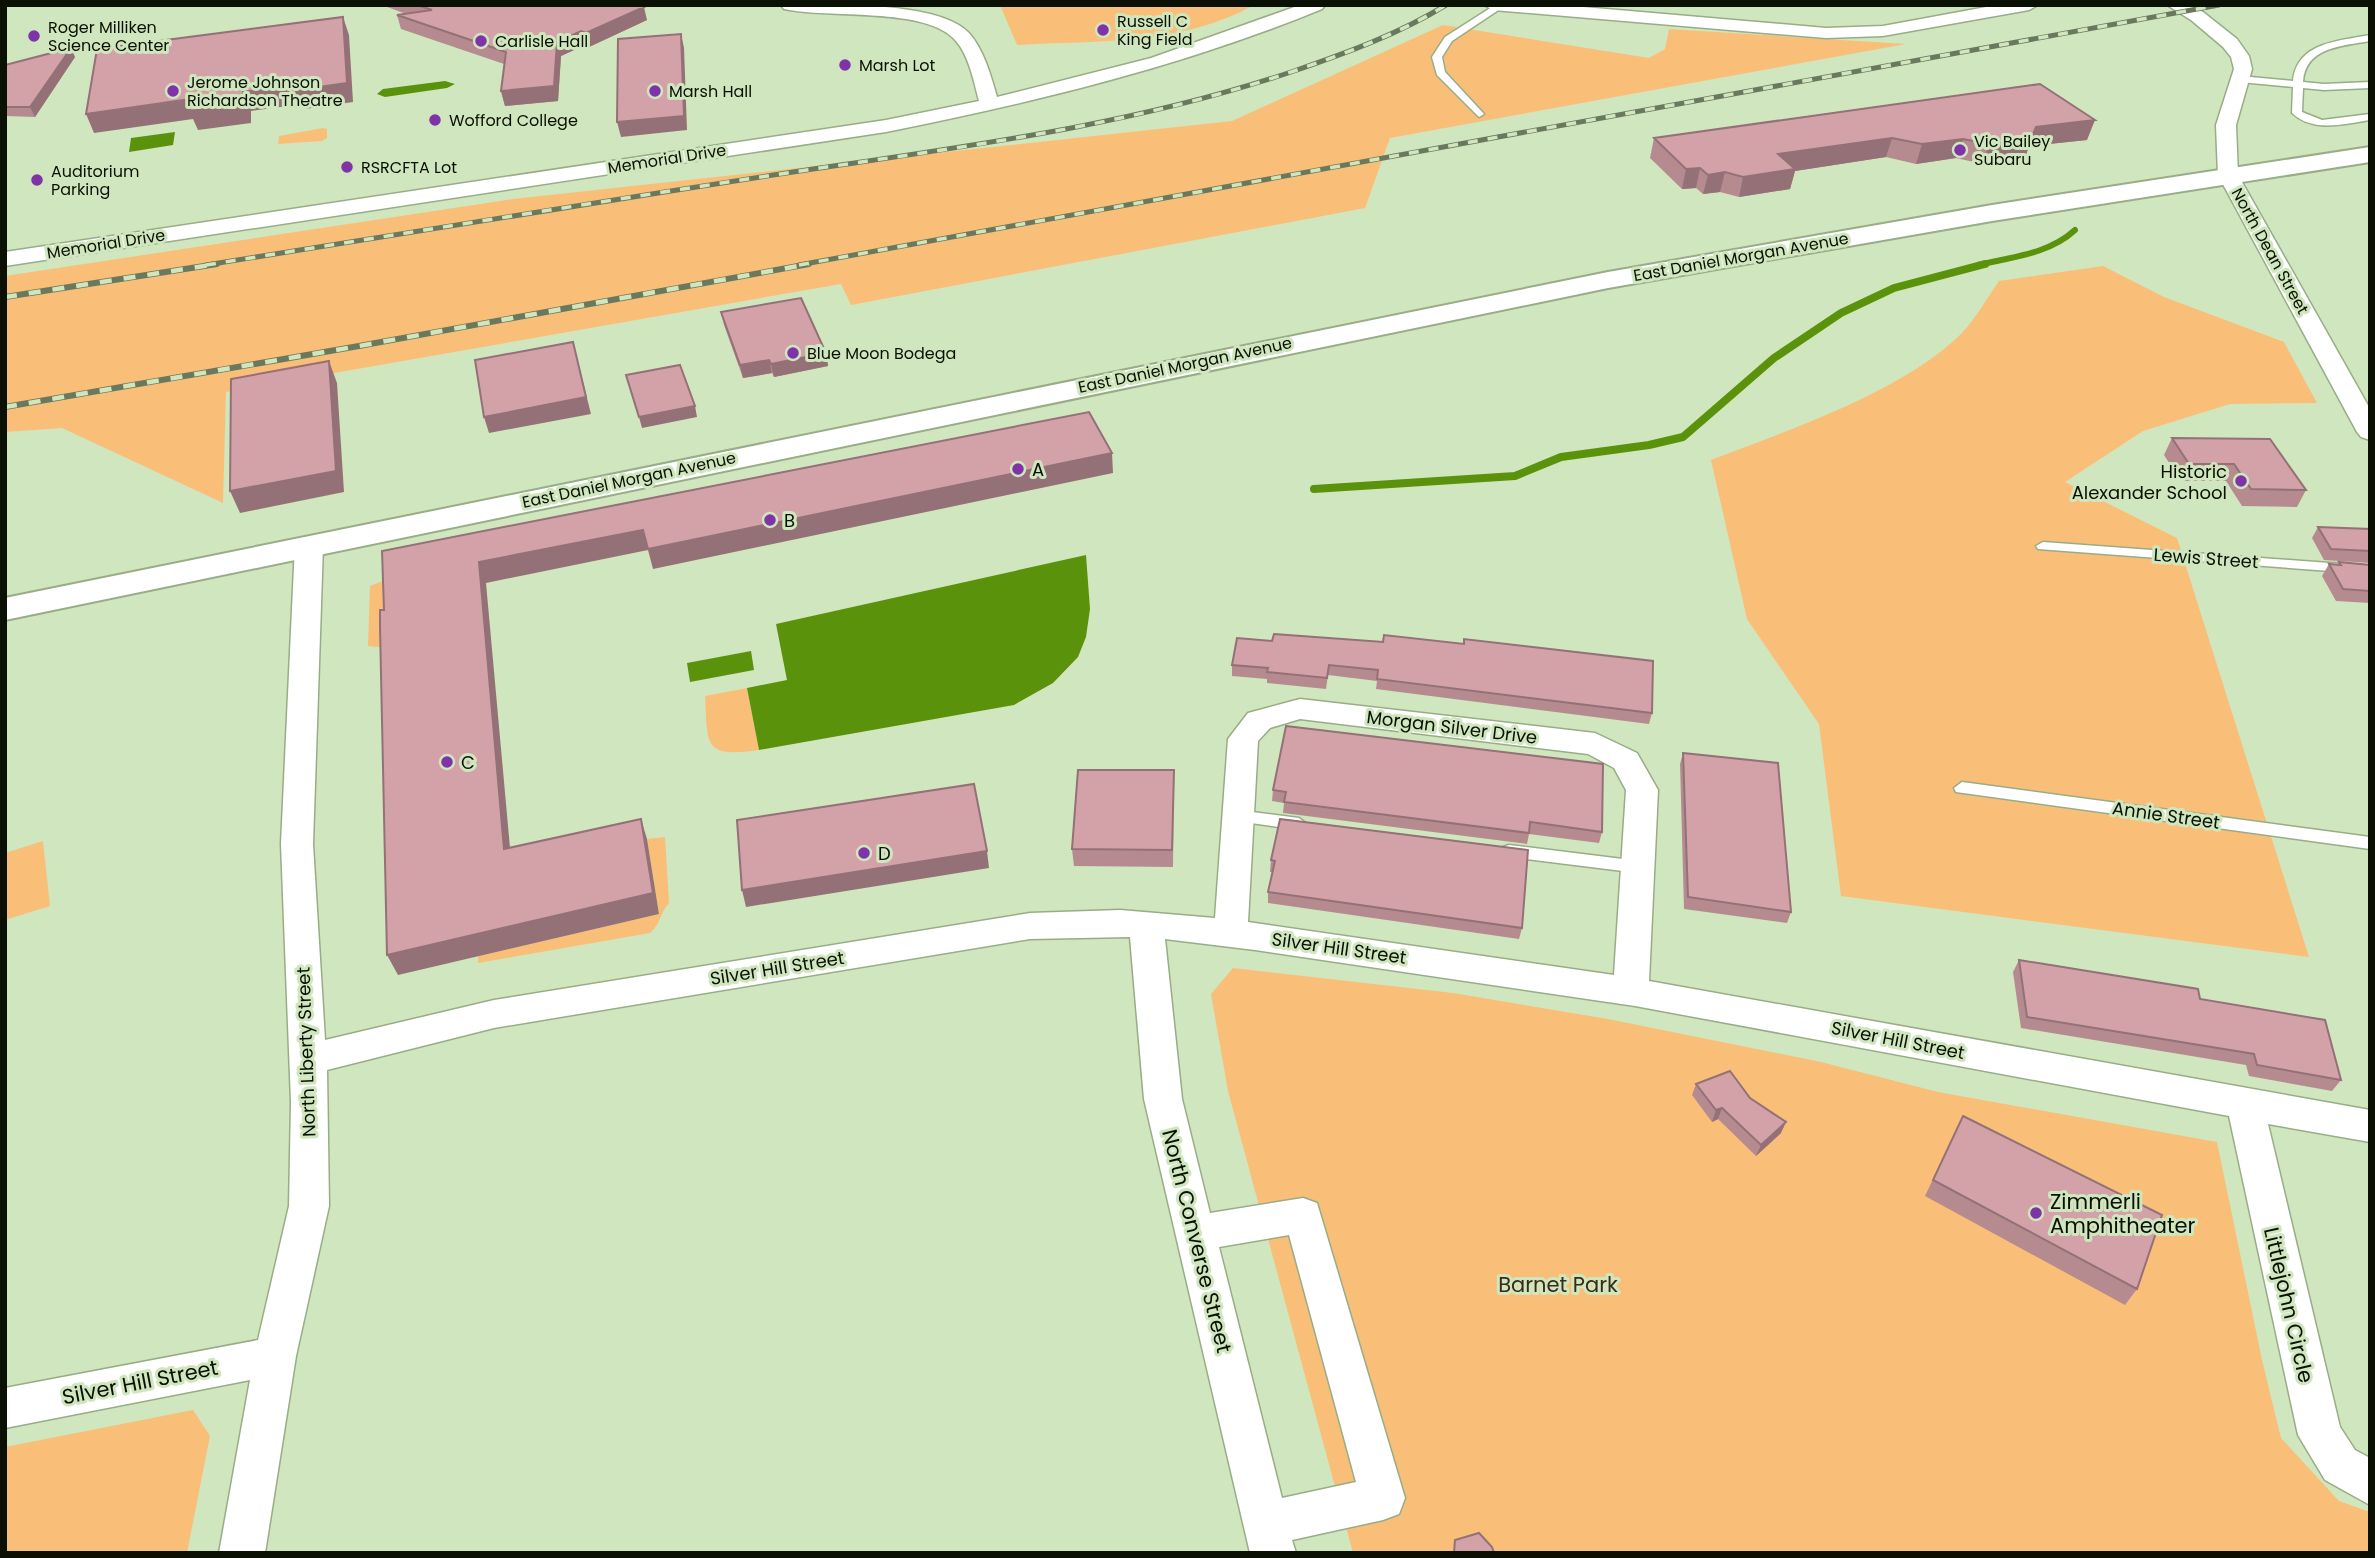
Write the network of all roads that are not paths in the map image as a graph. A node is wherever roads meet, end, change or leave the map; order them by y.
1 (790, 5) edge
2 (1316, 5) edge
3 (2029, 5) edge
4 (2176, 5) edge
5 (1497, 6) edge
6 (2370, 38) edge
7 (2356, 41) junction
8 (2370, 48) edge
9 (2240, 79) junction
10 (2370, 85) edge
11 (2298, 86) junction
12 (990, 106) junction
13 (1479, 114) dead end
14 (2370, 117) edge
15 (2365, 158) edge
16 (2228, 175) junction
17 (5, 259) edge
18 (2370, 432) edge
19 (309, 545) junction
20 (2043, 546) dead end
21 (2370, 570) edge
22 (5, 609) edge
23 (1962, 788) dead end
24 (1236, 816) junction
25 (1311, 826) edge
26 (2370, 843) edge
27 (1488, 848) edge
28 (1639, 867) junction
29 (1146, 925) junction
30 (1231, 932) junction
31 (1630, 992) junction
32 (306, 1060) junction
33 (2245, 1105) junction
34 (2370, 1126) edge
35 (1195, 1233) junction
36 (275, 1356) junction
37 (5, 1408) edge
38 (2370, 1483) edge
39 (1270, 1538) edge
40 (242, 1553) edge

1 - 12 street
2 - 12 street, Memorial Drive
3 - 5 street
4 - 9 street, North Dean Street
5 - 13 lane
6 - 7 lane
7 - 8 lane
7 - 11 lane
9 - 11 lane
9 - 16 street, North Dean Street
10 - 11 lane
11 - 14 lane
12 - 17 street, Memorial Drive
15 - 16 main road, East Daniel Morgan Avenue
16 - 18 street, North Dean Street
16 - 19 main road, East Daniel Morgan Avenue
19 - 22 main road, East Daniel Morgan Avenue
19 - 32 street, North Liberty Street
20 - 21 lane, Lewis Street
23 - 26 lane, Annie Street
24 - 25 lane
24 - 28 street, Morgan Silver Drive
24 - 30 street, Morgan Silver Drive
27 - 28 lane
28 - 31 street, Morgan Silver Drive
29 - 30 street, Silver Hill Street
29 - 32 street, Silver Hill Street
29 - 35 street, North Converse Street
30 - 31 street, Silver Hill Street
31 - 33 street, Silver Hill Street
32 - 36 street, North Liberty Street
33 - 34 street, Silver Hill Street
33 - 38 street, Littlejohn Circle
35 - 39 street, North Converse Street
35 - 39 street
36 - 37 street, Silver Hill Street
36 - 40 street, North Liberty Street

